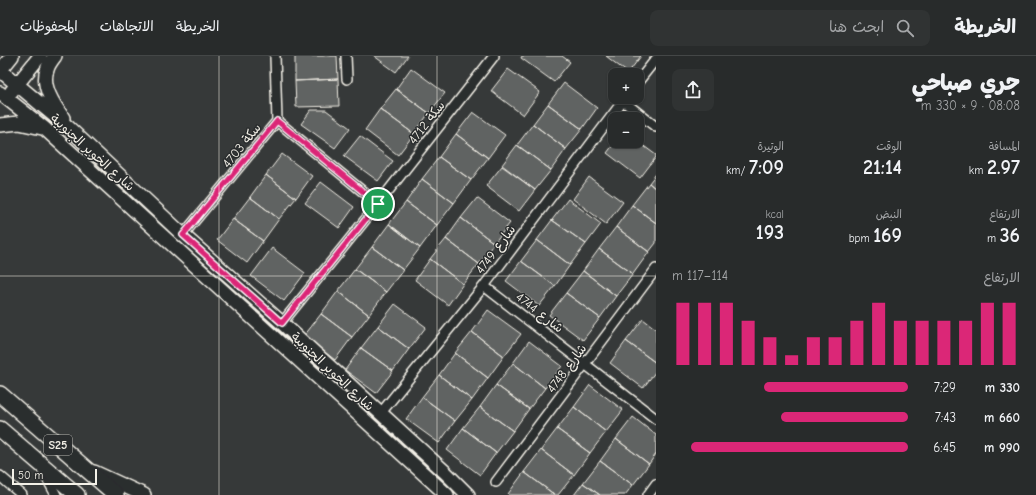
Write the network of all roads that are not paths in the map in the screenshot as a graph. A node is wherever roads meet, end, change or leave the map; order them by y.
1 (12, 56) edge
2 (40, 56) edge
3 (54, 56) edge
4 (275, 56) edge
5 (346, 56) edge
6 (494, 56) edge
7 (656, 59) edge
8 (0, 71) edge
9 (644, 74) edge
10 (347, 79) dead end
11 (17, 85) junction
12 (2, 99) edge
13 (620, 104) edge
14 (630, 104) edge
15 (277, 121) junction
16 (0, 125) edge
17 (656, 127) edge
18 (44, 128) junction
19 (69, 128) junction
20 (378, 204) junction
21 (183, 235) junction
22 (656, 269) edge
23 (484, 286) junction
24 (282, 323) junction
25 (585, 364) junction
26 (0, 394) edge
27 (380, 414) junction
28 (656, 419) edge
29 (0, 429) edge
30 (37, 462) junction
31 (86, 468) junction
32 (426, 475) junction
33 (0, 476) edge
34 (496, 482) dead end
35 (656, 484) edge
36 (22, 495) edge
37 (56, 495) edge
38 (77, 495) edge
39 (116, 495) edge
40 (144, 495) edge
41 (438, 495) edge
42 (447, 495) edge
43 (468, 495) edge
44 (648, 495) edge

1 - 8 street
2 - 11 street
3 - 19 street
4 - 15 street, 4703 سكة
5 - 10 street
6 - 20 street, سكة 4712
7 - 9 street
8 - 11 street, شارع الخوير الجنوبية
11 - 12 street
11 - 19 street, شارع الخوير الجنوبية
12 - 18 street, شارع الخوير الجنوبية
13 - 23 street, 4749 شارع
14 - 17 street
15 - 20 street
15 - 21 street, 4703 سكة
16 - 18 street
18 - 32 street, شارع الخوير الجنوبية
19 - 21 street, شارع الخوير الجنوبية
20 - 24 street, سكة 4712
21 - 24 street, شارع الخوير الجنوبية
22 - 25 street, 4748 شارع
23 - 25 street, 4744 شارع
23 - 27 street, 4749 شارع
24 - 27 street, شارع الخوير الجنوبية
25 - 28 street, 4744 شارع
25 - 34 street, 4748 شارع
26 - 31 main road, S25
27 - 43 street, شارع الخوير الجنوبية
29 - 30 main road, S25
30 - 37 street
30 - 38 main road, S25
31 - 39 main road, S25
31 - 40 street
32 - 41 street
32 - 42 street, شارع الخوير الجنوبية
33 - 36 street
35 - 44 street

